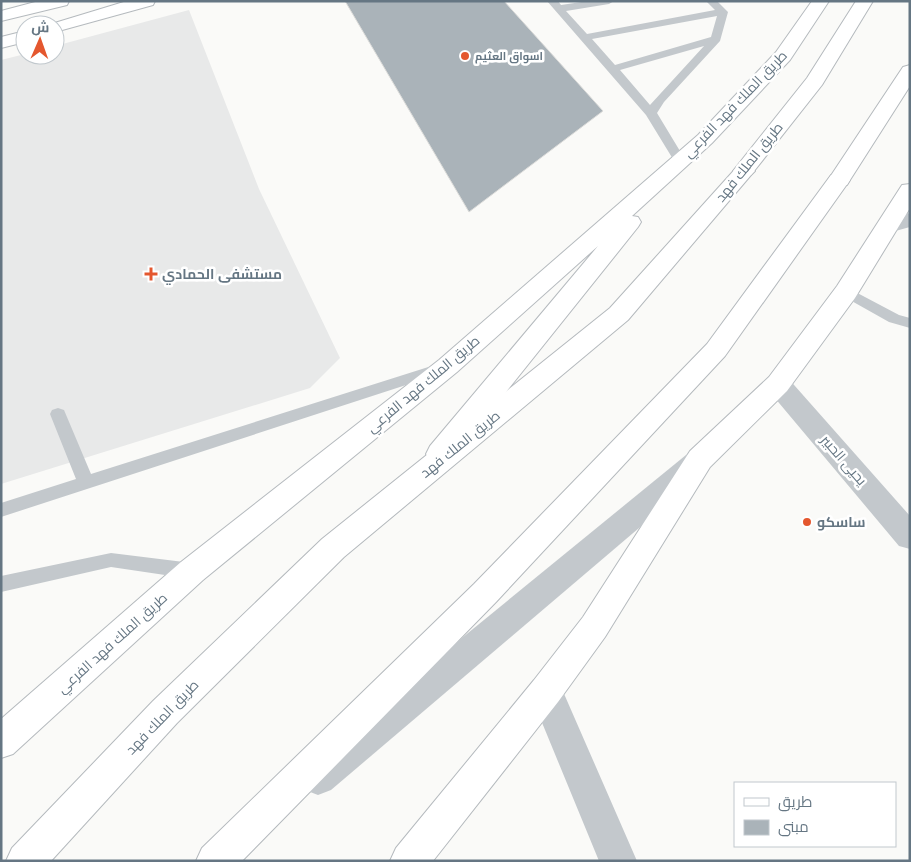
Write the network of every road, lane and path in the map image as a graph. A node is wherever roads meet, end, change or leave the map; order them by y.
1 (61, 1) edge
2 (147, 1) edge
3 (609, 1) edge
4 (710, 1) edge
5 (865, 1) edge
6 (818, 3) edge
7 (555, 5) edge
8 (724, 12) junction
9 (1, 16) edge
10 (65, 25) edge
11 (584, 38) junction
12 (15, 39) edge
13 (716, 39) junction
14 (1, 43) edge
15 (612, 69) junction
16 (910, 71) edge
17 (651, 113) junction
18 (680, 161) junction
19 (910, 190) edge
20 (899, 223) edge
21 (846, 292) junction
22 (910, 323) edge
23 (448, 366) junction
24 (778, 384) junction
25 (58, 414) dead end
26 (700, 459) junction
27 (424, 473) junction
28 (86, 483) junction
29 (1, 510) edge
30 (910, 537) edge
31 (192, 571) junction
32 (1, 584) edge
33 (546, 691) junction
34 (1, 742) edge
35 (25, 861) edge
36 (217, 861) edge
37 (409, 861) edge
38 (618, 861) edge

1 - 9 main road
2 - 10 main road
3 - 7 lane
4 - 8 lane
5 - 27 main road, طريق الملك فهد
6 - 18 main road, طريق الملك فهد الفرعي
7 - 11 lane
8 - 11 lane
8 - 13 lane
11 - 15 lane
12 - 14 main road
13 - 15 lane
13 - 17 lane
15 - 17 lane
16 - 36 main road
17 - 18 lane
18 - 23 main road, طريق الملك فهد الفرعي
18 - 27 main road
19 - 20 main road
20 - 21 main road
21 - 22 lane
21 - 24 main road
23 - 28 lane
23 - 31 main road, طريق الملك فهد الفرعي
24 - 26 main road
24 - 30 street, يحيى الحبير
25 - 28 lane
26 - 33 main road
26 - 36 street
27 - 35 main road, طريق الملك فهد
28 - 29 lane
31 - 32 lane
31 - 34 main road, طريق الملك فهد الفرعي
33 - 37 main road
33 - 38 street

